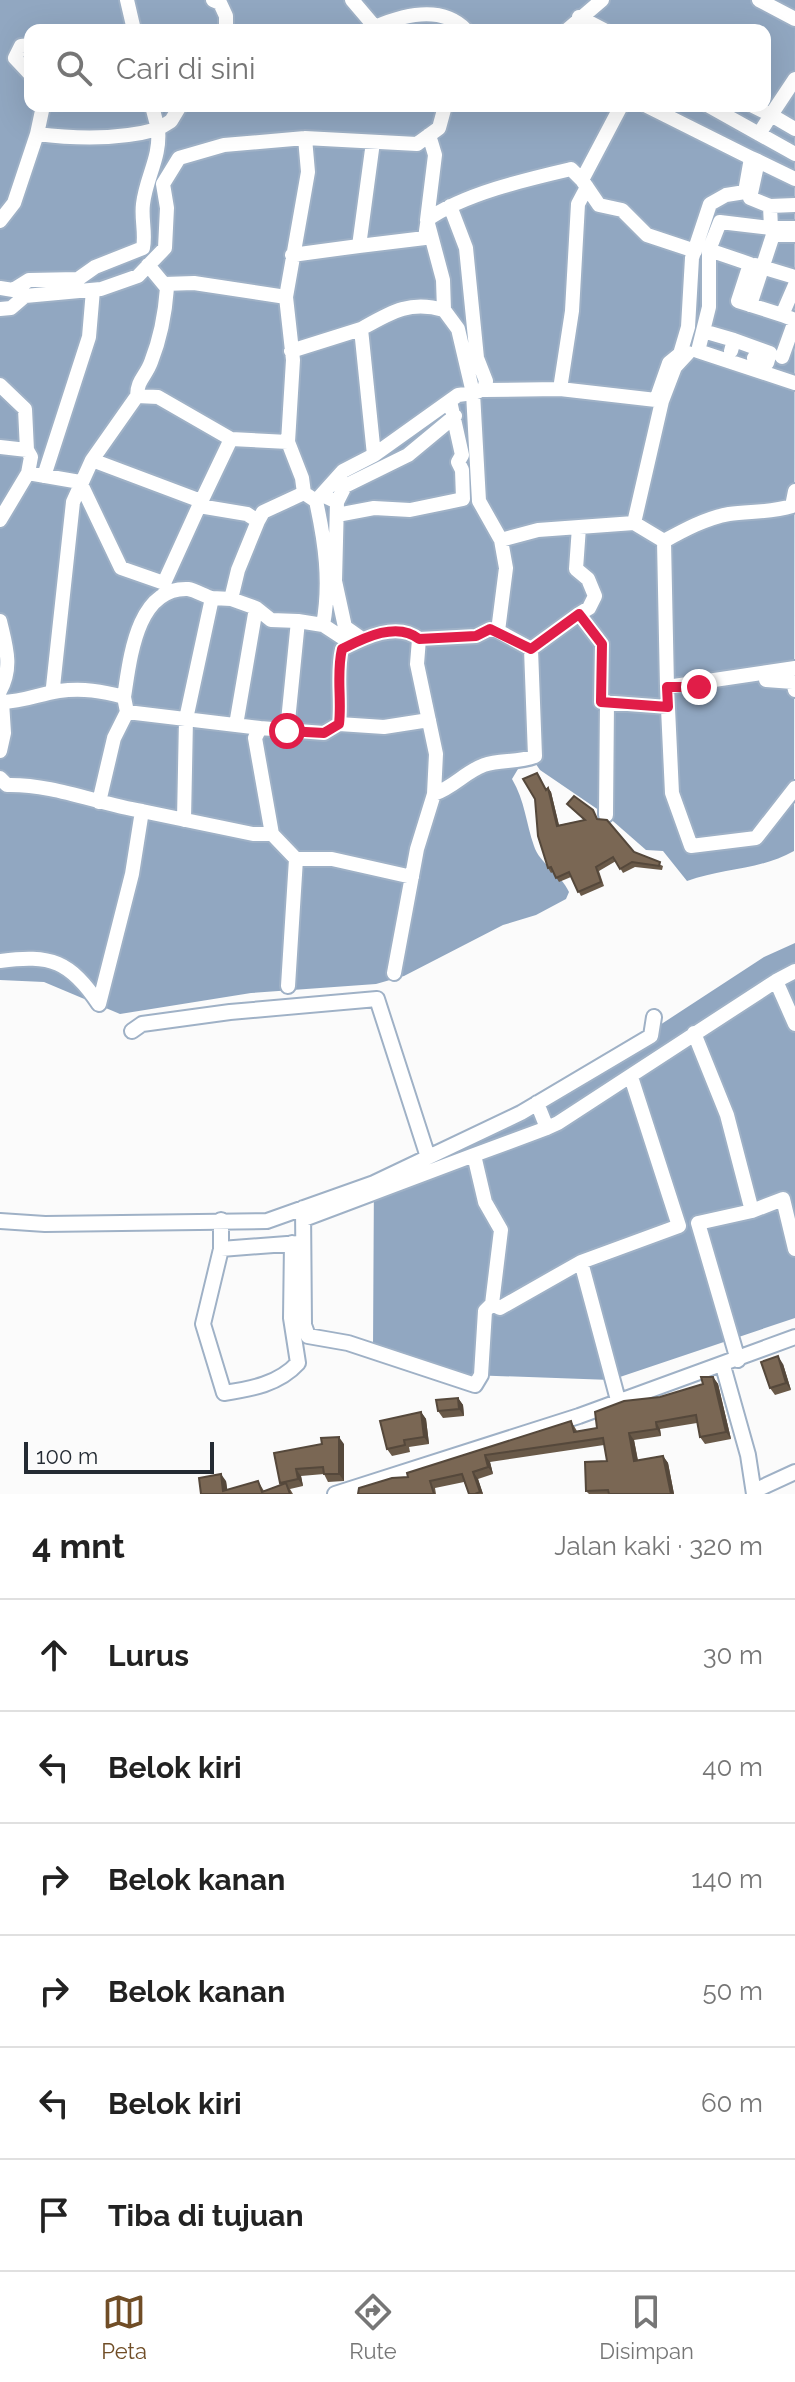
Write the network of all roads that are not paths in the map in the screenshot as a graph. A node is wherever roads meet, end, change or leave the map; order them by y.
1 (127, 0) edge
2 (213, 0) edge
3 (352, 0) edge
4 (602, 0) edge
5 (759, 0) edge
6 (441, 7) edge
7 (579, 17) junction
8 (795, 19) edge
9 (133, 24) edge
10 (226, 24) edge
11 (372, 24) edge
12 (385, 24) edge
13 (459, 24) edge
14 (573, 24) edge
15 (592, 24) edge
16 (24, 46) edge
17 (24, 68) edge
18 (795, 79) edge
19 (42, 112) edge
20 (154, 112) edge
21 (176, 112) edge
22 (443, 112) edge
23 (618, 112) edge
24 (659, 112) edge
25 (720, 112) edge
26 (765, 112) edge
27 (771, 115) junction
28 (158, 129) junction
29 (795, 129) edge
30 (37, 134) junction
31 (759, 134) junction
32 (429, 135) junction
33 (305, 138) junction
34 (373, 142) junction
35 (795, 154) edge
36 (754, 159) junction
37 (795, 179) edge
38 (585, 183) junction
39 (750, 198) junction
40 (795, 205) edge
41 (450, 206) junction
42 (770, 206) junction
43 (427, 220) junction
44 (716, 220) junction
45 (0, 221) edge
46 (795, 228) edge
47 (772, 231) junction
48 (795, 235) edge
49 (359, 246) junction
50 (702, 250) junction
51 (292, 255) junction
52 (148, 265) junction
53 (756, 265) junction
54 (795, 277) edge
55 (164, 284) junction
56 (795, 285) edge
57 (0, 288) edge
58 (93, 290) junction
59 (286, 297) junction
60 (0, 309) edge
61 (444, 310) junction
62 (791, 319) edge
63 (361, 329) junction
64 (705, 335) junction
65 (291, 351) junction
66 (688, 353) junction
67 (782, 357) edge
68 (795, 383) edge
69 (0, 385) edge
70 (560, 389) junction
71 (795, 390) edge
72 (479, 392) junction
73 (137, 396) junction
74 (659, 400) junction
75 (450, 401) junction
76 (455, 416) junction
77 (231, 439) junction
78 (288, 442) junction
79 (0, 447) edge
80 (27, 450) junction
81 (374, 455) junction
82 (92, 460) junction
83 (28, 473) junction
84 (44, 476) junction
85 (80, 482) junction
86 (314, 496) junction
87 (794, 502) edge
88 (200, 504) junction
89 (337, 508) junction
90 (0, 520) edge
91 (258, 521) junction
92 (634, 523) junction
93 (579, 527) junction
94 (501, 540) junction
95 (664, 541) junction
96 (166, 589) junction
97 (212, 598) junction
98 (231, 599) junction
99 (256, 608) junction
100 (579, 614) junction
101 (0, 621) edge
102 (298, 621) junction
103 (323, 625) junction
104 (498, 631) junction
105 (419, 639) junction
106 (357, 641) junction
107 (531, 649) junction
108 (795, 668) edge
109 (674, 686) junction
110 (795, 690) edge
111 (57, 691) junction
112 (124, 697) junction
113 (1, 698) edge
114 (607, 702) junction
115 (668, 707) junction
116 (127, 712) junction
117 (186, 719) junction
118 (429, 720) junction
119 (339, 724) junction
120 (236, 725) junction
121 (260, 728) junction
122 (287, 731) junction
123 (0, 751) edge
124 (0, 778) edge
125 (795, 788) edge
126 (434, 794) junction
127 (99, 802) junction
128 (142, 811) junction
129 (606, 815) dead end
130 (184, 820) junction
131 (272, 834) junction
132 (296, 859) junction
133 (412, 877) junction
134 (0, 961) edge
135 (795, 971) edge
136 (394, 973) dead end
137 (776, 981) junction
138 (288, 986) dead end
139 (654, 1017) dead end
140 (795, 1024) edge
141 (132, 1031) dead end
142 (694, 1033) junction
143 (631, 1077) junction
144 (537, 1103) junction
145 (547, 1128) junction
146 (474, 1155) junction
147 (428, 1157) junction
148 (789, 1197) edge
149 (752, 1211) junction
150 (304, 1214) junction
151 (221, 1220) junction
152 (0, 1221) edge
153 (298, 1243) junction
154 (221, 1249) junction
155 (795, 1249) edge
156 (581, 1262) junction
157 (492, 1304) junction
158 (795, 1337) edge
159 (738, 1360) junction
160 (723, 1366) junction
161 (618, 1400) junction
162 (795, 1472) edge
163 (754, 1492) edge
164 (335, 1494) edge

1 - 9 street
2 - 10 street
3 - 11 street
4 - 7 street
5 - 8 street
6 - 12 street
6 - 13 street
7 - 14 street
7 - 15 street
16 - 17 street
18 - 27 street
19 - 30 street
20 - 28 street
21 - 28 street
22 - 32 street
23 - 38 street
24 - 36 street
25 - 31 street
26 - 27 street
27 - 29 street
27 - 31 street
28 - 30 street
28 - 57 street
30 - 45 street
31 - 35 street
32 - 34 street
32 - 43 street
33 - 34 street
33 - 51 street
33 - 52 street
34 - 49 street
36 - 37 street
36 - 39 street
36 - 50 street
38 - 41 street
38 - 50 street
38 - 70 street
39 - 42 street
39 - 44 street
40 - 42 street
41 - 43 street
41 - 72 street
42 - 47 street
43 - 49 street
43 - 61 street
44 - 47 street
44 - 50 street
44 - 66 street
46 - 47 street
47 - 48 street
47 - 53 street
49 - 51 street
50 - 53 street
50 - 64 street
50 - 74 street
51 - 59 street
52 - 55 street
52 - 58 street
53 - 54 street
53 - 62 street
55 - 59 street
55 - 73 street
56 - 62 street
58 - 60 street
58 - 84 street
59 - 65 street
61 - 63 street
61 - 72 street
62 - 67 street
63 - 65 street
63 - 81 street
64 - 67 street
64 - 68 street
65 - 78 street
66 - 71 street
66 - 74 street
69 - 80 street
70 - 72 street
70 - 74 street
72 - 75 street
72 - 94 street
73 - 77 street
73 - 82 street
74 - 92 street
75 - 76 street
75 - 81 street
76 - 89 street
76 - 89 street
77 - 78 street
77 - 88 street
78 - 86 street
79 - 80 street
80 - 83 street
81 - 86 street
82 - 85 street
82 - 88 street
83 - 84 street
83 - 90 street
84 - 85 street
85 - 96 street
85 - 111 street
86 - 89 street
86 - 91 street
86 - 103 street
87 - 95 street
88 - 91 street
88 - 96 street
89 - 106 street
91 - 98 street
92 - 93 street
92 - 95 street
93 - 94 street
93 - 100 street
94 - 104 street
95 - 109 street
96 - 97 street
96 - 112 street
97 - 98 street
97 - 117 street
98 - 99 street
99 - 102 street
99 - 120 street
100 - 107 street
100 - 114 street
101 - 113 street
102 - 103 street
102 - 122 street
103 - 106 street
104 - 105 street
104 - 107 street
105 - 106 street
105 - 118 street
106 - 119 street
107 - 126 street
108 - 109 street
109 - 110 street
109 - 115 street
111 - 112 street
111 - 113 street
112 - 116 street
113 - 123 street
114 - 115 street
114 - 129 street
115 - 125 street
116 - 117 street
116 - 127 street
117 - 120 street
117 - 130 street
118 - 119 street
118 - 126 street
119 - 122 street
120 - 121 street
121 - 122 street
121 - 131 street
124 - 127 street
126 - 133 street
127 - 128 street
128 - 130 street
128 - 134 street
130 - 131 street
131 - 132 street
132 - 133 street
132 - 138 street
133 - 136 street
135 - 137 street
137 - 140 street
137 - 142 street
139 - 144 street
141 - 147 street
142 - 143 street
142 - 149 street
143 - 145 street
143 - 156 street
144 - 145 street
144 - 147 street
145 - 146 street
146 - 150 street
146 - 157 street
147 - 150 street
148 - 149 street
148 - 155 street
149 - 159 street
150 - 151 street
150 - 153 street
151 - 152 street
151 - 154 street
153 - 154 street
153 - 154 street
153 - 157 street
156 - 157 street
156 - 161 street
158 - 159 street
159 - 160 street
160 - 161 street
160 - 163 street
161 - 164 street
162 - 163 street

